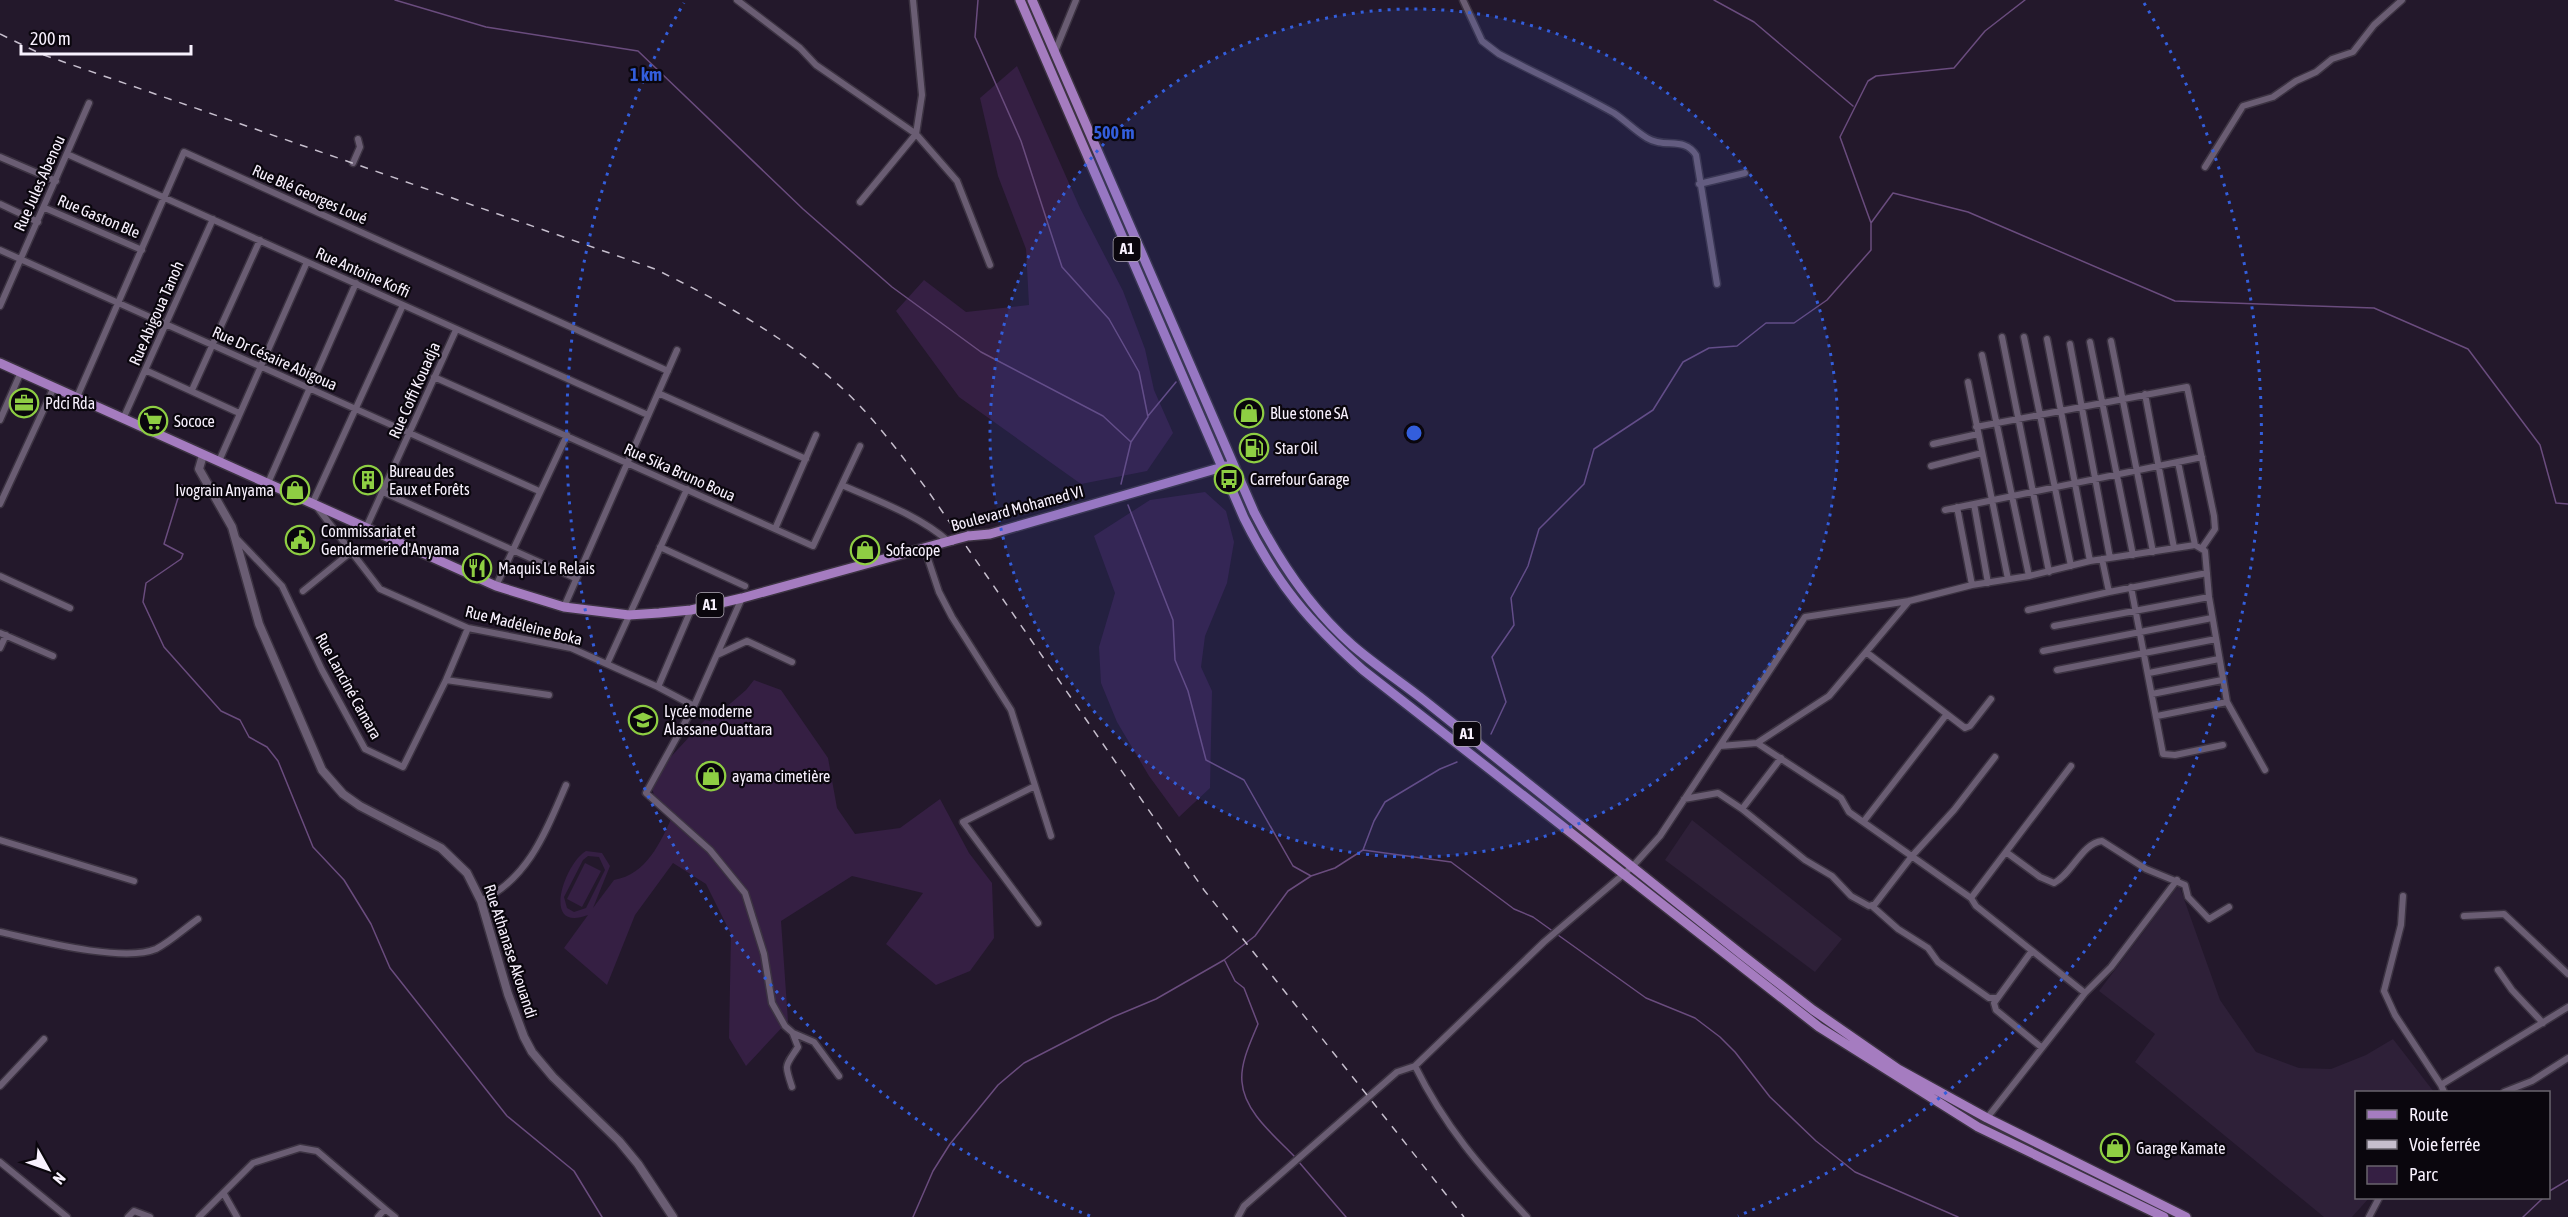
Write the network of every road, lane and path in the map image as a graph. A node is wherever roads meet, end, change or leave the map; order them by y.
1 (737, 0) edge
2 (913, 0) edge
3 (1020, 0) edge
4 (1032, 0) edge
5 (1076, 0) edge
6 (1463, 0) edge
7 (2402, 0) edge
8 (1054, 54) junction
9 (89, 103) dead end
10 (916, 134) junction
11 (358, 139) dead end
12 (67, 154) junction
13 (0, 158) edge
14 (353, 163) dead end
15 (2205, 167) dead end
16 (1745, 173) dead end
17 (56, 181) junction
18 (1699, 184) junction
19 (165, 198) junction
20 (860, 202) dead end
21 (0, 204) edge
22 (45, 208) junction
23 (213, 219) junction
24 (38, 222) junction
25 (260, 240) junction
26 (0, 250) edge
27 (142, 250) junction
28 (20, 259) junction
29 (307, 262) junction
30 (990, 265) dead end
31 (356, 283) junction
32 (1717, 284) dead end
33 (119, 303) junction
34 (403, 305) junction
35 (0, 306) edge
36 (166, 325) junction
37 (456, 330) junction
38 (2002, 336) dead end
39 (2024, 337) dead end
40 (2048, 339) dead end
41 (2110, 341) dead end
42 (2090, 342) dead end
43 (2070, 344) dead end
44 (213, 345) junction
45 (677, 350) dead end
46 (1982, 355) dead end
47 (0, 363) edge
48 (260, 367) junction
49 (145, 370) junction
50 (668, 371) junction
51 (21, 372) junction
52 (435, 377) junction
53 (1968, 382) dead end
54 (54, 387) junction
55 (310, 389) junction
56 (192, 390) junction
57 (658, 393) junction
58 (2145, 394) junction
59 (76, 397) junction
60 (2123, 398) junction
61 (2102, 402) junction
62 (2080, 406) junction
63 (355, 408) junction
64 (2060, 411) junction
65 (239, 413) junction
66 (648, 415) junction
67 (2040, 415) junction
68 (2019, 418) junction
69 (123, 419) junction
70 (0, 420) edge
71 (1998, 423) junction
72 (1977, 431) junction
73 (409, 433) junction
74 (567, 435) junction
75 (816, 435) dead end
76 (1933, 444) dead end
77 (860, 446) dead end
78 (1982, 453) junction
79 (203, 455) junction
80 (2202, 457) junction
81 (806, 459) junction
82 (219, 461) junction
83 (2178, 462) junction
84 (627, 464) junction
85 (1232, 464) junction
86 (1931, 466) dead end
87 (2158, 466) junction
88 (1221, 468) junction
89 (2137, 471) junction
90 (2116, 475) junction
91 (2095, 480) junction
92 (268, 483) junction
93 (2075, 484) junction
94 (842, 485) junction
95 (687, 489) junction
96 (2054, 489) junction
97 (383, 492) junction
98 (539, 492) junction
99 (2034, 493) junction
100 (2013, 497) junction
101 (1992, 501) junction
102 (313, 502) junction
103 (0, 504) edge
104 (1974, 504) junction
105 (1957, 507) junction
106 (1945, 510) dead end
107 (366, 528) junction
108 (775, 529) junction
109 (236, 538) junction
110 (951, 541) junction
111 (2194, 545) junction
112 (660, 546) junction
113 (2174, 548) junction
114 (2202, 548) junction
115 (925, 550) junction
116 (513, 551) junction
117 (351, 552) junction
118 (2153, 552) junction
119 (2133, 555) junction
120 (2110, 558) junction
121 (2102, 560) junction
122 (2090, 561) junction
123 (2071, 566) junction
124 (2049, 572) junction
125 (2207, 573) junction
126 (0, 576) edge
127 (2029, 576) junction
128 (575, 578) junction
129 (2008, 579) junction
130 (1988, 583) junction
131 (1972, 585) junction
132 (496, 586) junction
133 (745, 586) dead end
134 (2132, 587) junction
135 (303, 591) dead end
136 (2109, 592) junction
137 (2209, 597) junction
138 (742, 598) junction
139 (1909, 601) junction
140 (564, 607) junction
141 (70, 608) dead end
142 (691, 610) junction
143 (2028, 610) dead end
144 (2136, 611) junction
145 (629, 615) junction
146 (2212, 618) junction
147 (2054, 626) dead end
148 (468, 628) junction
149 (2141, 632) junction
150 (3, 634) edge
151 (2216, 639) junction
152 (0, 648) edge
153 (2043, 651) dead end
154 (1866, 652) junction
155 (2145, 653) junction
156 (53, 656) dead end
157 (717, 656) junction
158 (2218, 658) junction
159 (792, 662) dead end
160 (607, 664) junction
161 (2057, 670) dead end
162 (2149, 673) junction
163 (447, 680) junction
164 (2222, 680) junction
165 (658, 687) junction
166 (2152, 694) junction
167 (549, 695) dead end
168 (1991, 699) dead end
169 (2227, 702) junction
170 (694, 706) junction
171 (1947, 714) junction
172 (2157, 716) junction
173 (1757, 742) junction
174 (2223, 745) dead end
175 (1720, 746) junction
176 (1995, 757) dead end
177 (1781, 758) junction
178 (2071, 766) dead end
179 (2265, 770) dead end
180 (566, 785) dead end
181 (1035, 786) junction
182 (1684, 799) junction
183 (1742, 809) junction
184 (1864, 821) junction
185 (1051, 836) dead end
186 (0, 840) edge
187 (2006, 852) junction
188 (1912, 856) junction
189 (1632, 867) junction
190 (1621, 875) junction
191 (2177, 880) junction
192 (134, 881) dead end
193 (2403, 896) dead end
194 (1971, 898) junction
195 (482, 901) junction
196 (1872, 906) junction
197 (2229, 907) dead end
198 (2464, 916) dead end
199 (198, 919) dead end
200 (1038, 923) dead end
201 (0, 932) edge
202 (2031, 952) junction
203 (2498, 970) dead end
204 (2568, 974) edge
205 (2085, 993) junction
206 (1995, 998) junction
207 (2568, 1007) edge
208 (2543, 1023) junction
209 (793, 1033) junction
210 (44, 1039) dead end
211 (2041, 1047) junction
212 (2568, 1058) edge
213 (1415, 1066) junction
214 (839, 1076) dead end
215 (2441, 1085) junction
216 (0, 1086) edge
217 (792, 1087) dead end
218 (2444, 1091) edge
219 (2507, 1091) edge
220 (1987, 1118) junction
221 (0, 1162) edge
222 (224, 1194) junction
223 (2378, 1199) edge
224 (385, 1209) junction
225 (68, 1217) edge
226 (128, 1217) edge
227 (150, 1217) edge
228 (199, 1217) edge
229 (237, 1217) edge
230 (378, 1217) edge
231 (395, 1217) edge
232 (674, 1217) edge
233 (1238, 1217) edge
234 (1527, 1217) edge
235 (2164, 1217) edge
236 (2186, 1217) edge
237 (2369, 1217) edge

1 - 10 street
2 - 10 street
3 - 88 main road, A1
4 - 8 main road, A1
5 - 8 street
6 - 18 street
7 - 15 street
8 - 85 main road, A1
9 - 12 street, Rue Jules Abenou
10 - 20 street
10 - 30 street
11 - 14 street
12 - 17 street, Rue Jules Abenou
12 - 19 street, Rue Antoine Koffi
13 - 17 street
16 - 18 street
17 - 22 street, Rue Jules Abenou
18 - 32 street
19 - 23 street, Rue Antoine Koffi
19 - 27 street, Rue Blé Georges Loué
19 - 50 street, Rue Blé Georges Loué
21 - 24 street
22 - 24 street, Rue Jules Abenou
22 - 27 street, Rue Gaston Ble
23 - 25 street, Rue Antoine Koffi
23 - 36 street, Rue Abigoua Tanoh
24 - 28 street, Rue Jules Abenou
25 - 29 street, Rue Antoine Koffi
25 - 44 street
26 - 28 street, Rue Dr Césaire Abigoua
27 - 33 street, Rue Blé Georges Loué
28 - 33 street, Rue Dr Césaire Abigoua
28 - 35 street, Rue Jules Abenou
29 - 31 street, Rue Antoine Koffi
29 - 48 street
31 - 34 street, Rue Antoine Koffi
31 - 55 street
33 - 36 street, Rue Dr Césaire Abigoua
33 - 59 street, Rue Blé Georges Loué
34 - 37 street, Rue Antoine Koffi
34 - 63 street
36 - 44 street, Rue Dr Césaire Abigoua
36 - 49 street, Rue Abigoua Tanoh
37 - 52 street, Rue Coffi Kouadja
37 - 66 street, Rue Antoine Koffi
38 - 68 street
39 - 67 street
40 - 64 street
41 - 60 street
42 - 61 street
43 - 62 street
44 - 48 street, Rue Dr Césaire Abigoua
44 - 56 street
45 - 50 street
46 - 71 street
47 - 51 main road, Boulevard Mohamed VI / A1
48 - 55 street, Rue Dr Césaire Abigoua
48 - 65 street
49 - 56 street
49 - 69 street, Rue Abigoua Tanoh
50 - 57 street
51 - 54 main road, Boulevard Mohamed VI / A1
51 - 70 street
52 - 73 street, Rue Coffi Kouadja
52 - 74 street, Rue Sika Bruno Boua
53 - 72 street
54 - 59 main road, Boulevard Mohamed VI / A1
54 - 103 street
55 - 63 street, Rue Dr Césaire Abigoua
55 - 92 street
56 - 65 street
57 - 66 street
57 - 81 street
58 - 60 street
58 - 80 street
58 - 87 street
59 - 69 main road, Boulevard Mohamed VI / A1
60 - 61 street
60 - 89 street
61 - 62 street
61 - 90 street
62 - 64 street
62 - 91 street
63 - 73 street, Rue Dr Césaire Abigoua
63 - 102 street
64 - 67 street
64 - 93 street
65 - 82 street
66 - 84 street
67 - 68 street
67 - 96 street
68 - 71 street
68 - 99 street
69 - 79 main road, Boulevard Mohamed VI / A1
71 - 72 street
71 - 100 street
72 - 76 street
72 - 78 street
73 - 97 street, Rue Coffi Kouadja
73 - 98 street, Rue Dr Césaire Abigoua
74 - 84 street, Rue Sika Bruno Boua
74 - 98 street
75 - 81 street
77 - 94 street, Rue Sika Bruno Boua
78 - 86 street
78 - 101 street
79 - 82 main road, Boulevard Mohamed VI / A1
79 - 109 street, Rue Athanase Akouandi
80 - 83 street
80 - 114 street
81 - 108 street
82 - 92 main road, Boulevard Mohamed VI / A1
83 - 87 street
83 - 111 street
84 - 95 street, Rue Sika Bruno Boua
84 - 128 street
85 - 88 main road, Boulevard Mohamed VI / A1
85 - 189 main road, A1
87 - 89 street
87 - 113 street
88 - 110 main road, Boulevard Mohamed VI / A1, bridge
88 - 190 main road, A1
89 - 90 street
89 - 118 street
90 - 91 street
90 - 119 street
91 - 93 street
91 - 120 street
92 - 102 main road, Boulevard Mohamed VI / A1
93 - 96 street
93 - 122 street
94 - 108 street, Rue Sika Bruno Boua
94 - 110 street
95 - 108 street, Rue Sika Bruno Boua
95 - 112 street
96 - 99 street
96 - 123 street
97 - 107 street, Rue Coffi Kouadja
97 - 116 street
98 - 116 street
99 - 100 street
99 - 124 street
100 - 101 street
100 - 127 street
101 - 104 street
101 - 129 street
102 - 107 main road, Boulevard Mohamed VI / A1
102 - 117 street, Rue Madéleine Boka
104 - 105 street
104 - 130 street
105 - 106 street
105 - 131 street
107 - 132 main road, Boulevard Mohamed VI / A1
109 - 163 street, Rue Lanciné Camara
109 - 195 street, Rue Athanase Akouandi
110 - 115 main road, Boulevard Mohamed VI / A1
111 - 113 street
111 - 114 street
112 - 133 street
112 - 145 street
113 - 118 street
114 - 125 street
115 - 138 main road, Boulevard Mohamed VI / A1
115 - 181 street
116 - 128 street
116 - 132 street
117 - 135 street
117 - 148 street, Rue Madéleine Boka
118 - 119 street
119 - 120 street
120 - 121 street
121 - 122 street
121 - 136 street
122 - 123 street
123 - 124 street
124 - 127 street
125 - 134 street
125 - 137 street
126 - 141 street
127 - 129 street
128 - 140 street
129 - 130 street
130 - 131 street
131 - 139 street
132 - 140 main road, Boulevard Mohamed VI / A1
134 - 136 street
134 - 144 street
136 - 143 street
137 - 144 street
137 - 146 street
138 - 142 main road, Boulevard Mohamed VI / A1
138 - 157 street
139 - 154 street
139 - 175 street
140 - 145 main road, Boulevard Mohamed VI / A1
142 - 145 main road, Boulevard Mohamed VI / A1
142 - 165 street
144 - 147 street
144 - 149 street
145 - 160 street
146 - 149 street
146 - 151 street
148 - 160 street, Rue Madéleine Boka
148 - 163 street, Rue Lanciné Camara
149 - 153 street
149 - 155 street
150 - 152 street
150 - 156 street
151 - 155 street
151 - 158 street
154 - 171 street
154 - 173 street
155 - 161 street
155 - 162 street
157 - 159 street
157 - 170 street
158 - 162 street
158 - 164 street
160 - 165 street, Rue Madéleine Boka
162 - 166 street
163 - 167 street
164 - 166 street
164 - 169 street
165 - 170 street, Rue Madéleine Boka
166 - 172 street
168 - 171 street
169 - 172 street
169 - 179 street
170 - 209 street
171 - 184 street
172 - 174 street
173 - 175 street
173 - 177 street
175 - 182 street
176 - 188 street
177 - 183 street
177 - 184 street
178 - 187 street
180 - 195 street
181 - 185 street
181 - 200 street
182 - 183 street
182 - 189 street
183 - 196 street
184 - 188 street
186 - 192 street
187 - 191 street
187 - 194 street
188 - 194 street
188 - 196 street
189 - 190 street
189 - 220 main road, A1
190 - 213 street
190 - 235 main road, A1
191 - 197 street
191 - 205 street
193 - 215 street
194 - 202 street
195 - 232 street, Rue Athanase Akouandi
196 - 206 street
198 - 204 street
199 - 201 street
202 - 205 street
202 - 206 street
203 - 208 street
205 - 211 street
206 - 211 street
207 - 208 street
208 - 215 street
209 - 214 street
209 - 217 street
210 - 216 street
211 - 220 street
212 - 219 street
213 - 233 street
213 - 234 street
215 - 218 street
220 - 236 main road, A1
221 - 225 street
222 - 224 street
222 - 228 street
222 - 229 street
223 - 237 street
224 - 230 street
224 - 231 street
226 - 227 street

